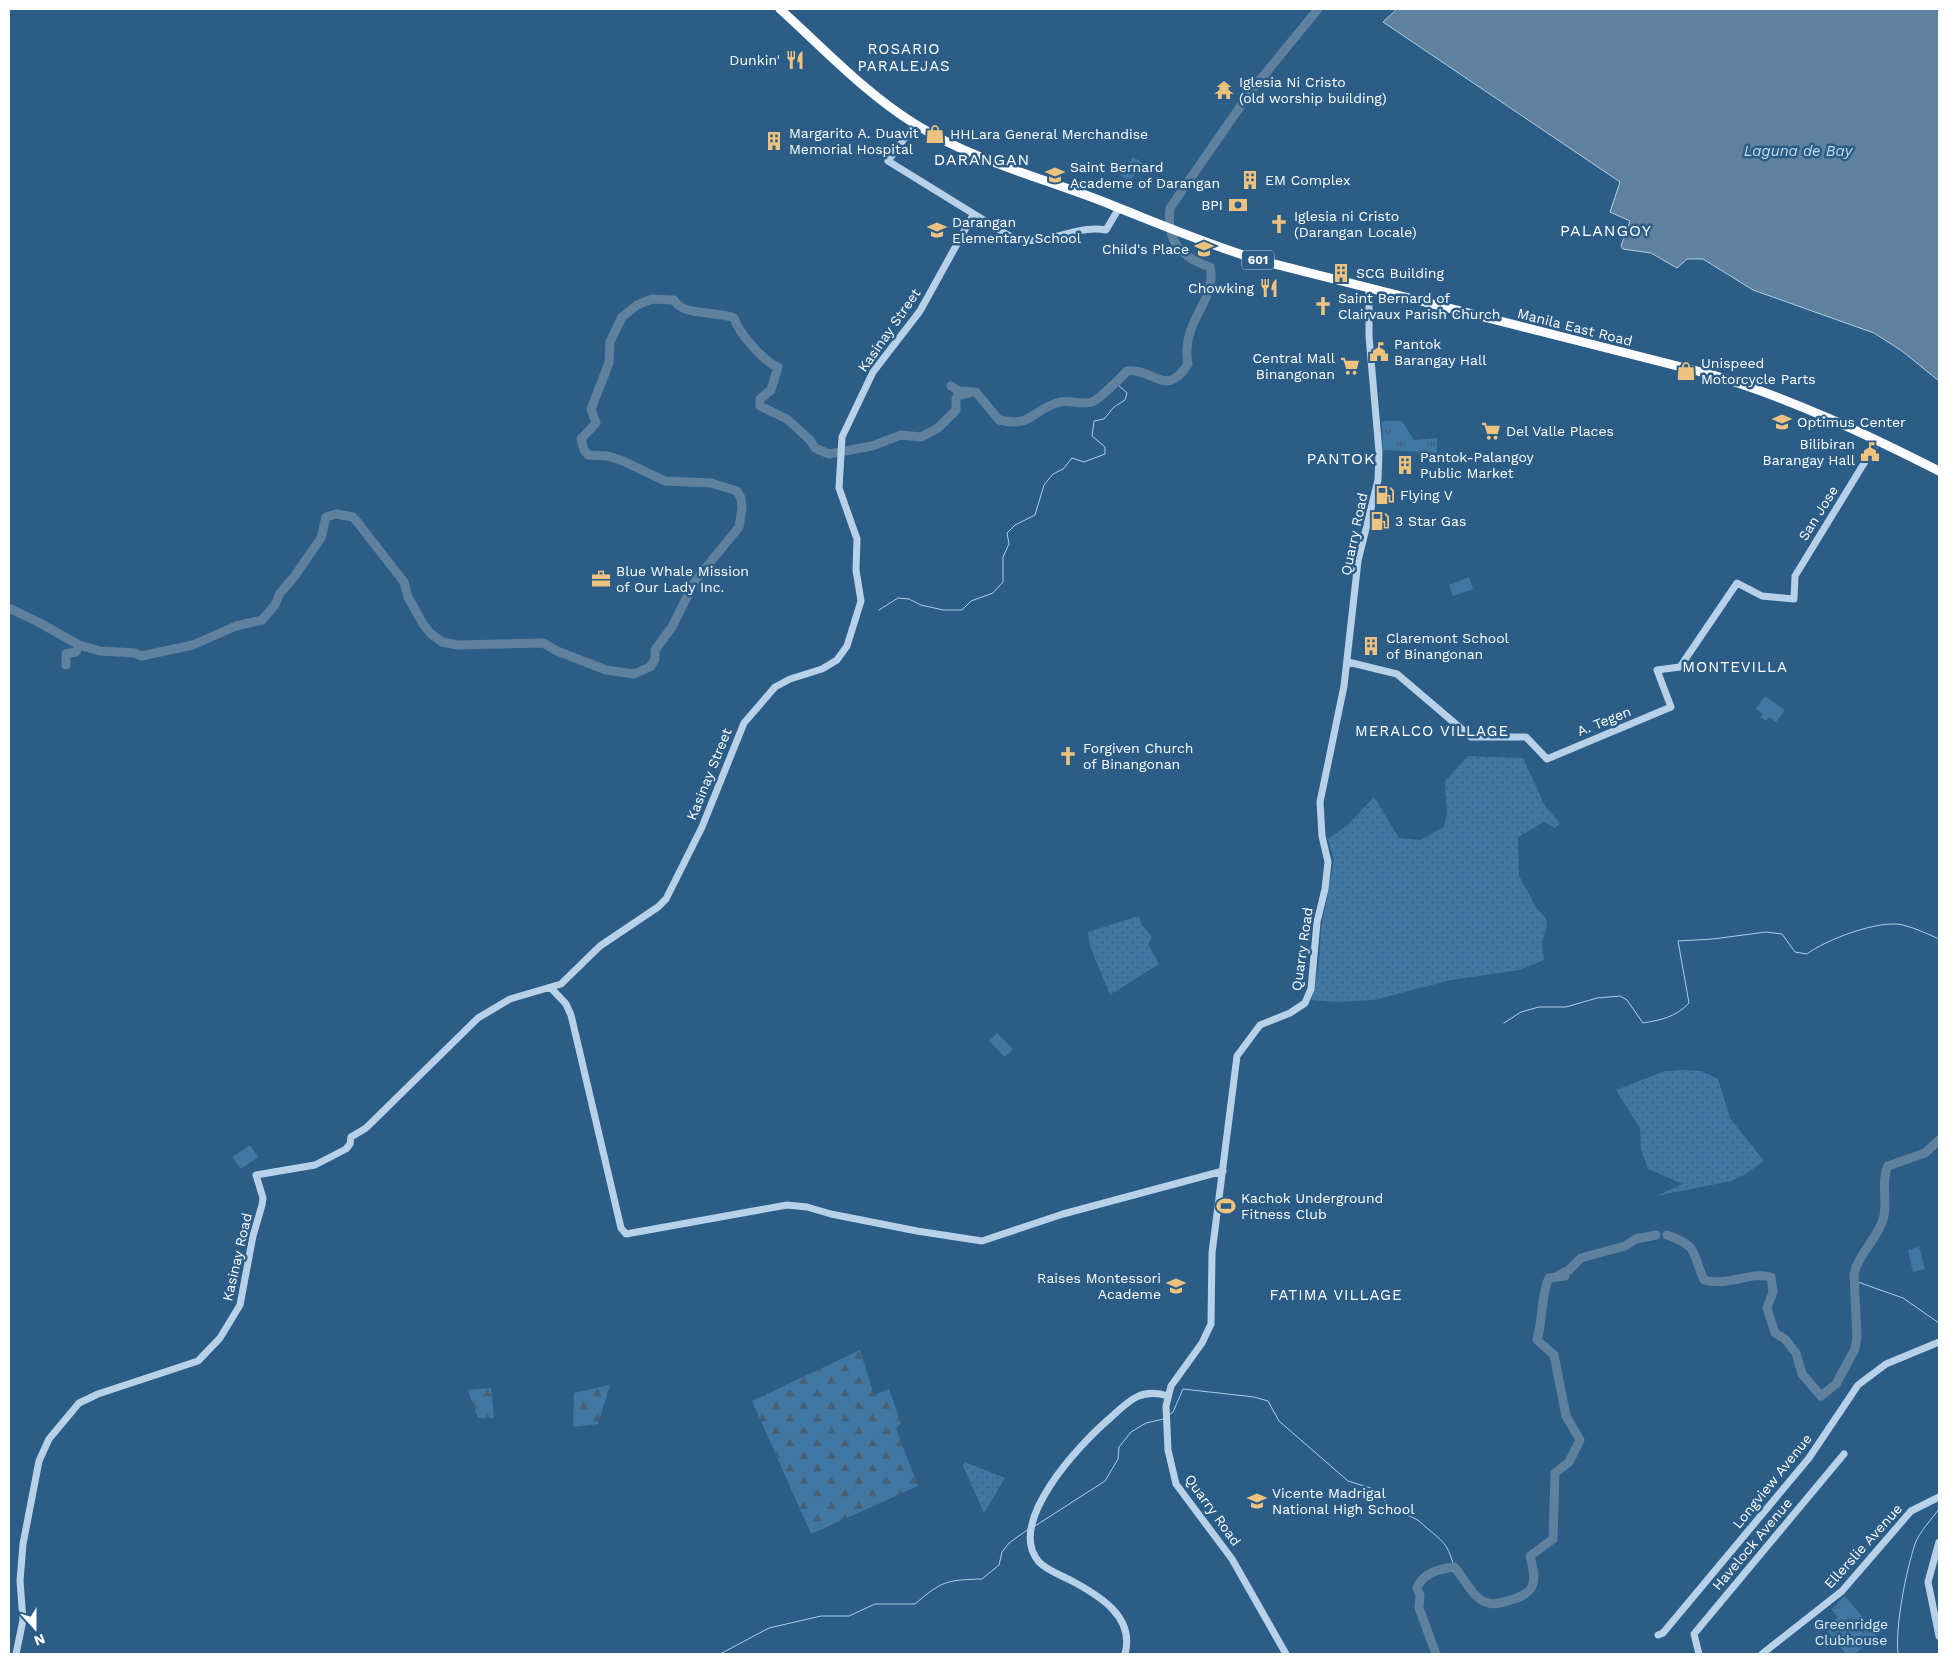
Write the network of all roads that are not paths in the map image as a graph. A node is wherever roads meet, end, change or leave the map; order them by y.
1 (780, 9) edge
2 (915, 124) junction
3 (1119, 208) junction
4 (973, 215) junction
5 (1369, 288) junction
6 (1866, 460) tunnel mouth
7 (1939, 471) edge
8 (1348, 662) junction
9 (1671, 706) joint
10 (551, 988) junction
11 (1223, 1171) junction
12 (1939, 1342) edge
13 (1168, 1396) junction
14 (1844, 1454) dead end
15 (1939, 1497) edge
16 (1939, 1542) edge
17 (1658, 1635) dead end
18 (1939, 1636) edge
19 (16, 1654) edge
20 (1125, 1654) edge
21 (1286, 1654) edge
22 (1699, 1654) edge
23 (1762, 1654) edge

1 - 2 main road, Manila East Road / 601
2 - 3 main road, Manila East Road / 601
2 - 4 street
3 - 4 street
3 - 5 main road, Manila East Road / 601
4 - 10 street, Kasinay Street
5 - 7 main road, Manila East Road / 601
5 - 8 street, Quarry Road
6 - 9 street, San Jose
8 - 9 street, A. Tegen
8 - 11 street, Quarry Road
10 - 11 street
10 - 19 street, Kasinay Road
11 - 13 street, Quarry Road
12 - 17 street, Longview Avenue
13 - 20 street
13 - 21 street, Quarry Road
14 - 22 street, Havelock Avenue
15 - 23 street, Ellerslie Avenue
16 - 18 street

